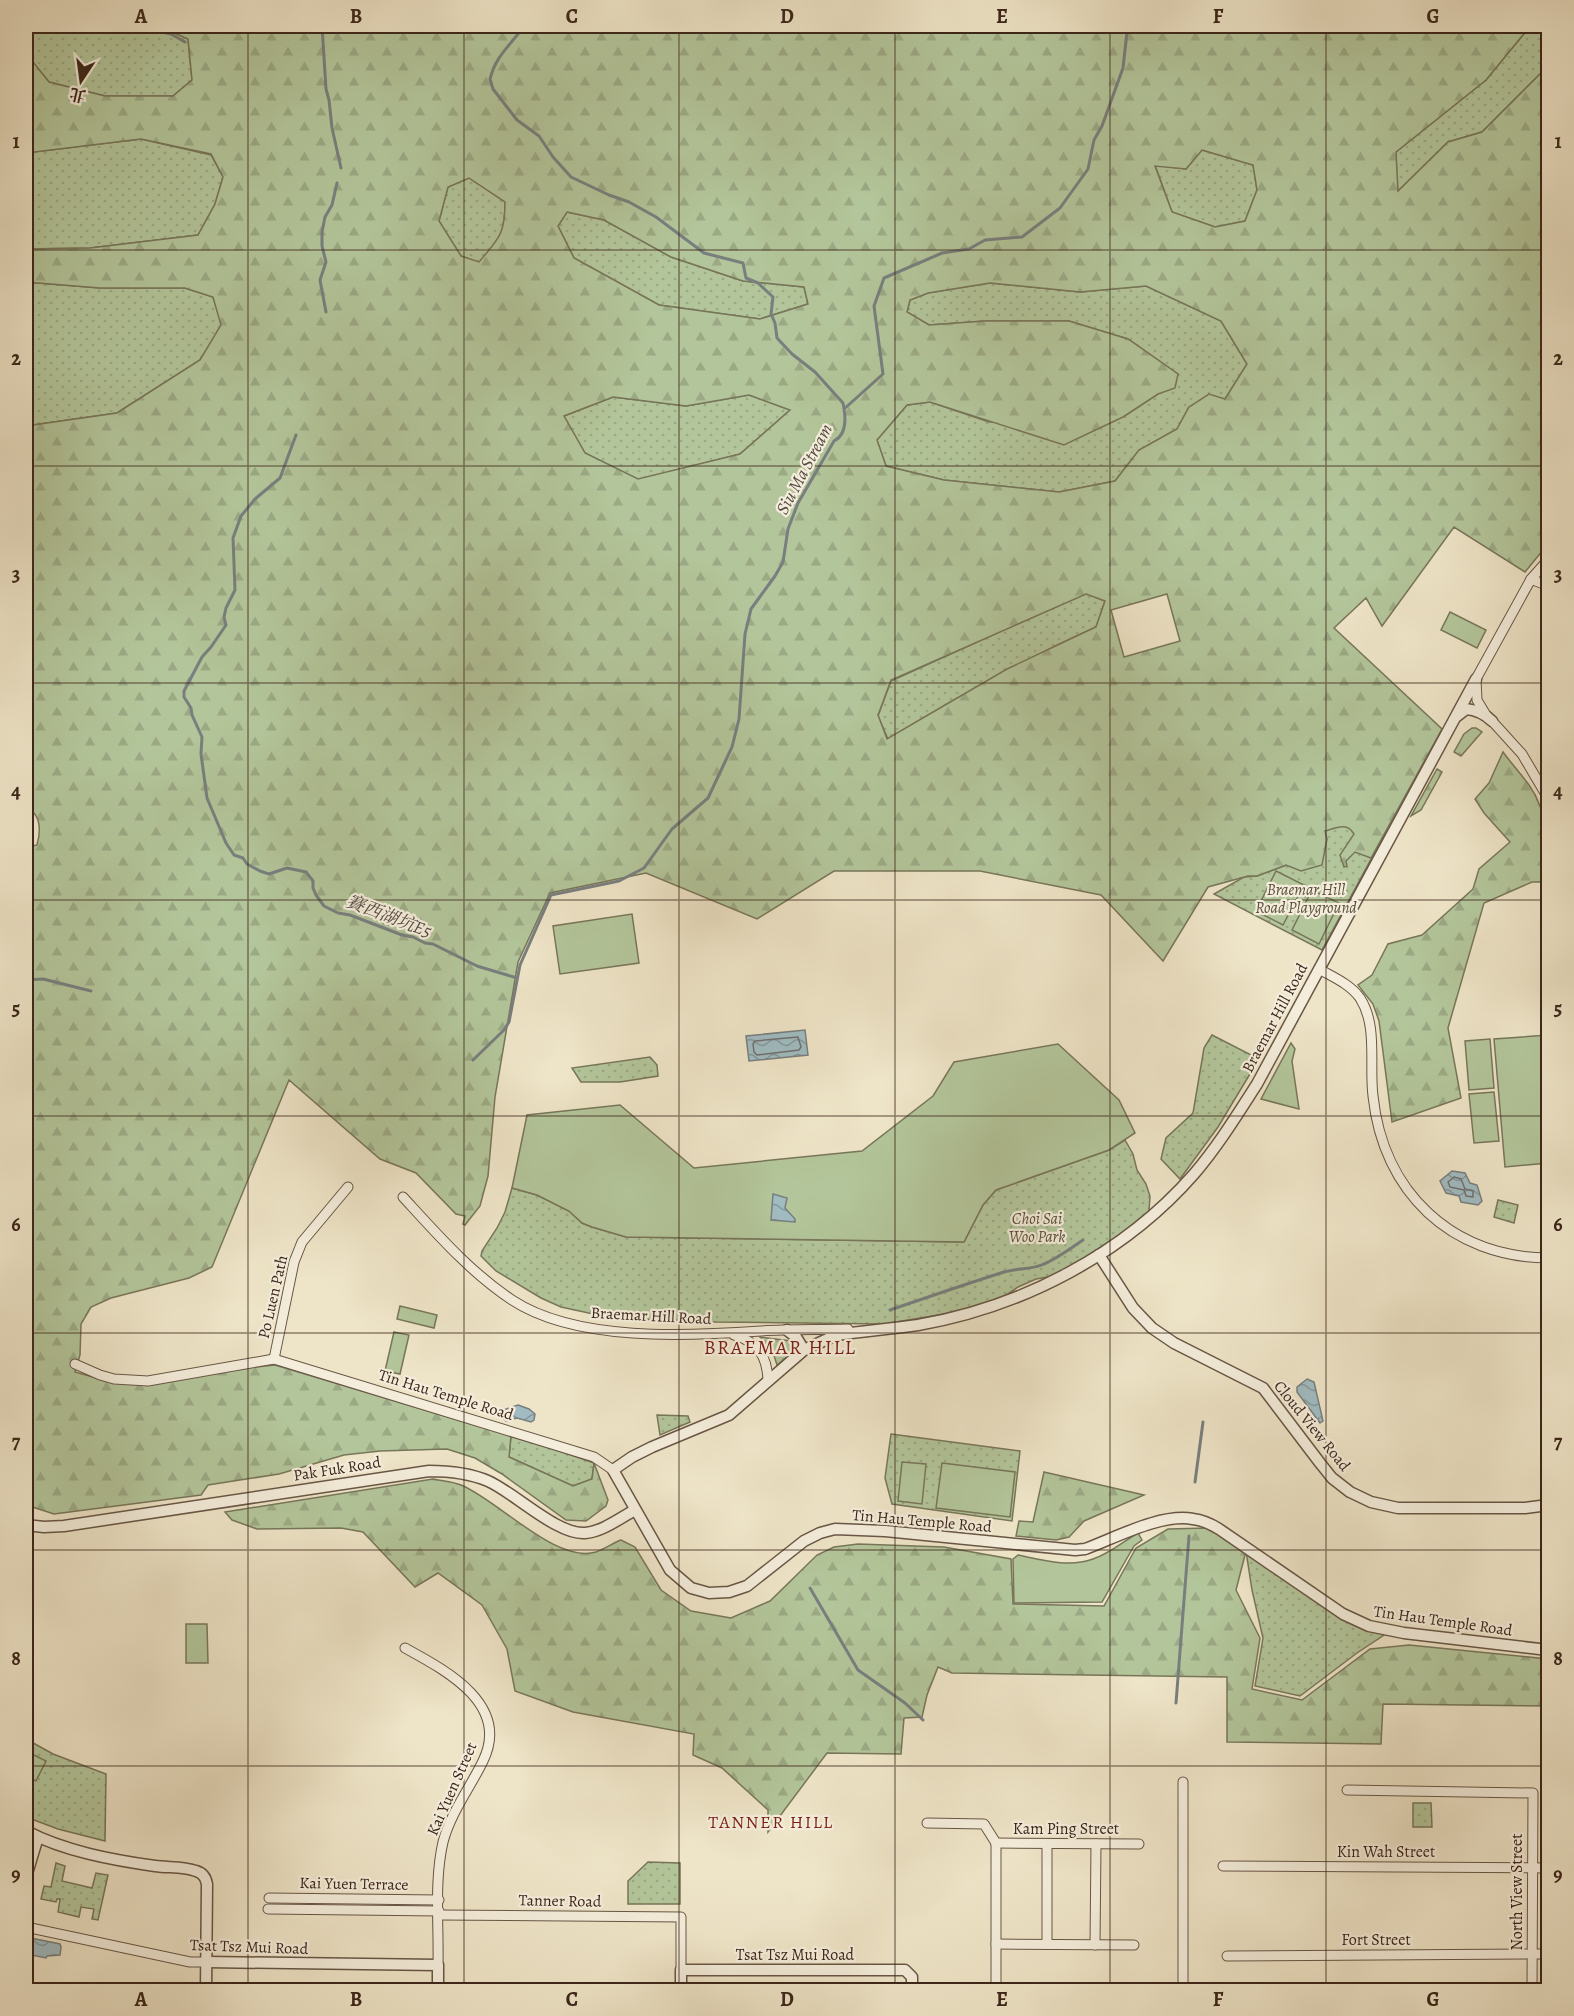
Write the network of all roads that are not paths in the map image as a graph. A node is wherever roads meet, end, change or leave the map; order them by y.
1 (1548, 560) edge
2 (1531, 579) junction
3 (1548, 586) edge
4 (1476, 679) junction
5 (1490, 719) junction
6 (1453, 721) junction
7 (1548, 798) edge
8 (1319, 969) junction
9 (348, 1187) dead end
10 (403, 1197) dead end
11 (1099, 1255) junction
12 (1548, 1258) edge
13 (881, 1329) junction
14 (787, 1330) junction
15 (729, 1334) junction
16 (804, 1350) junction
17 (274, 1359) junction
18 (75, 1364) dead end
19 (768, 1380) junction
20 (613, 1470) junction
21 (1548, 1505) edge
22 (635, 1510) junction
23 (26, 1525) edge
24 (405, 1648) dead end
25 (1548, 1650) edge
26 (1183, 1782) dead end
27 (1352, 1792) dead end
28 (927, 1822) dead end
29 (26, 1831) edge
30 (38, 1837) junction
31 (996, 1843) junction
32 (1047, 1844) junction
33 (1096, 1844) junction
34 (1139, 1845) dead end
35 (1223, 1866) dead end
36 (1533, 1868) junction
37 (1548, 1868) edge
38 (26, 1877) edge
39 (269, 1898) dead end
40 (439, 1900) junction
41 (268, 1909) dead end
42 (439, 1913) junction
43 (26, 1927) edge
44 (996, 1944) junction
45 (1047, 1944) junction
46 (1095, 1945) junction
47 (1134, 1945) dead end
48 (1529, 1954) junction
49 (1548, 1954) edge
50 (1227, 1956) dead end
51 (207, 1962) junction
52 (438, 1965) junction
53 (681, 1970) junction
54 (206, 1990) edge
55 (438, 1990) edge
56 (681, 1990) edge
57 (912, 1990) edge
58 (996, 1990) edge
59 (1183, 1990) edge
60 (1532, 1990) edge

1 - 2 street, Braemar Hill Road
2 - 3 street
2 - 4 street, Braemar Hill Road
4 - 5 street
4 - 6 street, Braemar Hill Road
5 - 6 street
5 - 7 street
6 - 8 street, Braemar Hill Road
8 - 11 street, Braemar Hill Road
8 - 12 street
9 - 17 street, Po Luen Path
10 - 15 street, Braemar Hill Road
11 - 13 street, Braemar Hill Road
11 - 21 street, Cloud View Road
13 - 14 street, Braemar Hill Road
13 - 16 street, Braemar Hill Road
14 - 15 street, Braemar Hill Road
14 - 16 street
15 - 19 street, Braemar Hill Road
16 - 19 street, Braemar Hill Road
17 - 18 street, Tin Hau Temple Road
17 - 20 street, Tin Hau Temple Road
19 - 20 street, Braemar Hill Road
20 - 22 street, Tin Hau Temple Road
22 - 23 street, Pak Fuk Road
22 - 25 street, Tin Hau Temple Road
24 - 40 street, Kai Yuen Street
26 - 59 street
27 - 36 street, North View Street
28 - 31 street
29 - 30 street
30 - 38 street
30 - 51 street
31 - 32 street, Kam Ping Street
31 - 44 street, Kam Ping Street
32 - 33 street, Kam Ping Street
32 - 45 street
33 - 34 street, Kam Ping Street
33 - 46 street
35 - 36 street, Kin Wah Street
36 - 37 street, Kin Wah Street
36 - 48 street, North View Street
39 - 40 street, Kai Yuen Terrace
40 - 42 street, Kai Yuen Street
41 - 42 street, Tanner Road
42 - 52 street, Kai Yuen Street
42 - 53 street, Tanner Road
43 - 51 street, Tsat Tsz Mui Road
44 - 45 street
44 - 58 street, Kam Ping Street
45 - 46 street
46 - 47 street
48 - 49 street, Fort Street
48 - 50 street, Fort Street
48 - 60 street, North View Street
51 - 52 street, Tsat Tsz Mui Road
51 - 54 street
52 - 55 street
53 - 56 street
53 - 57 street, Tsat Tsz Mui Road

